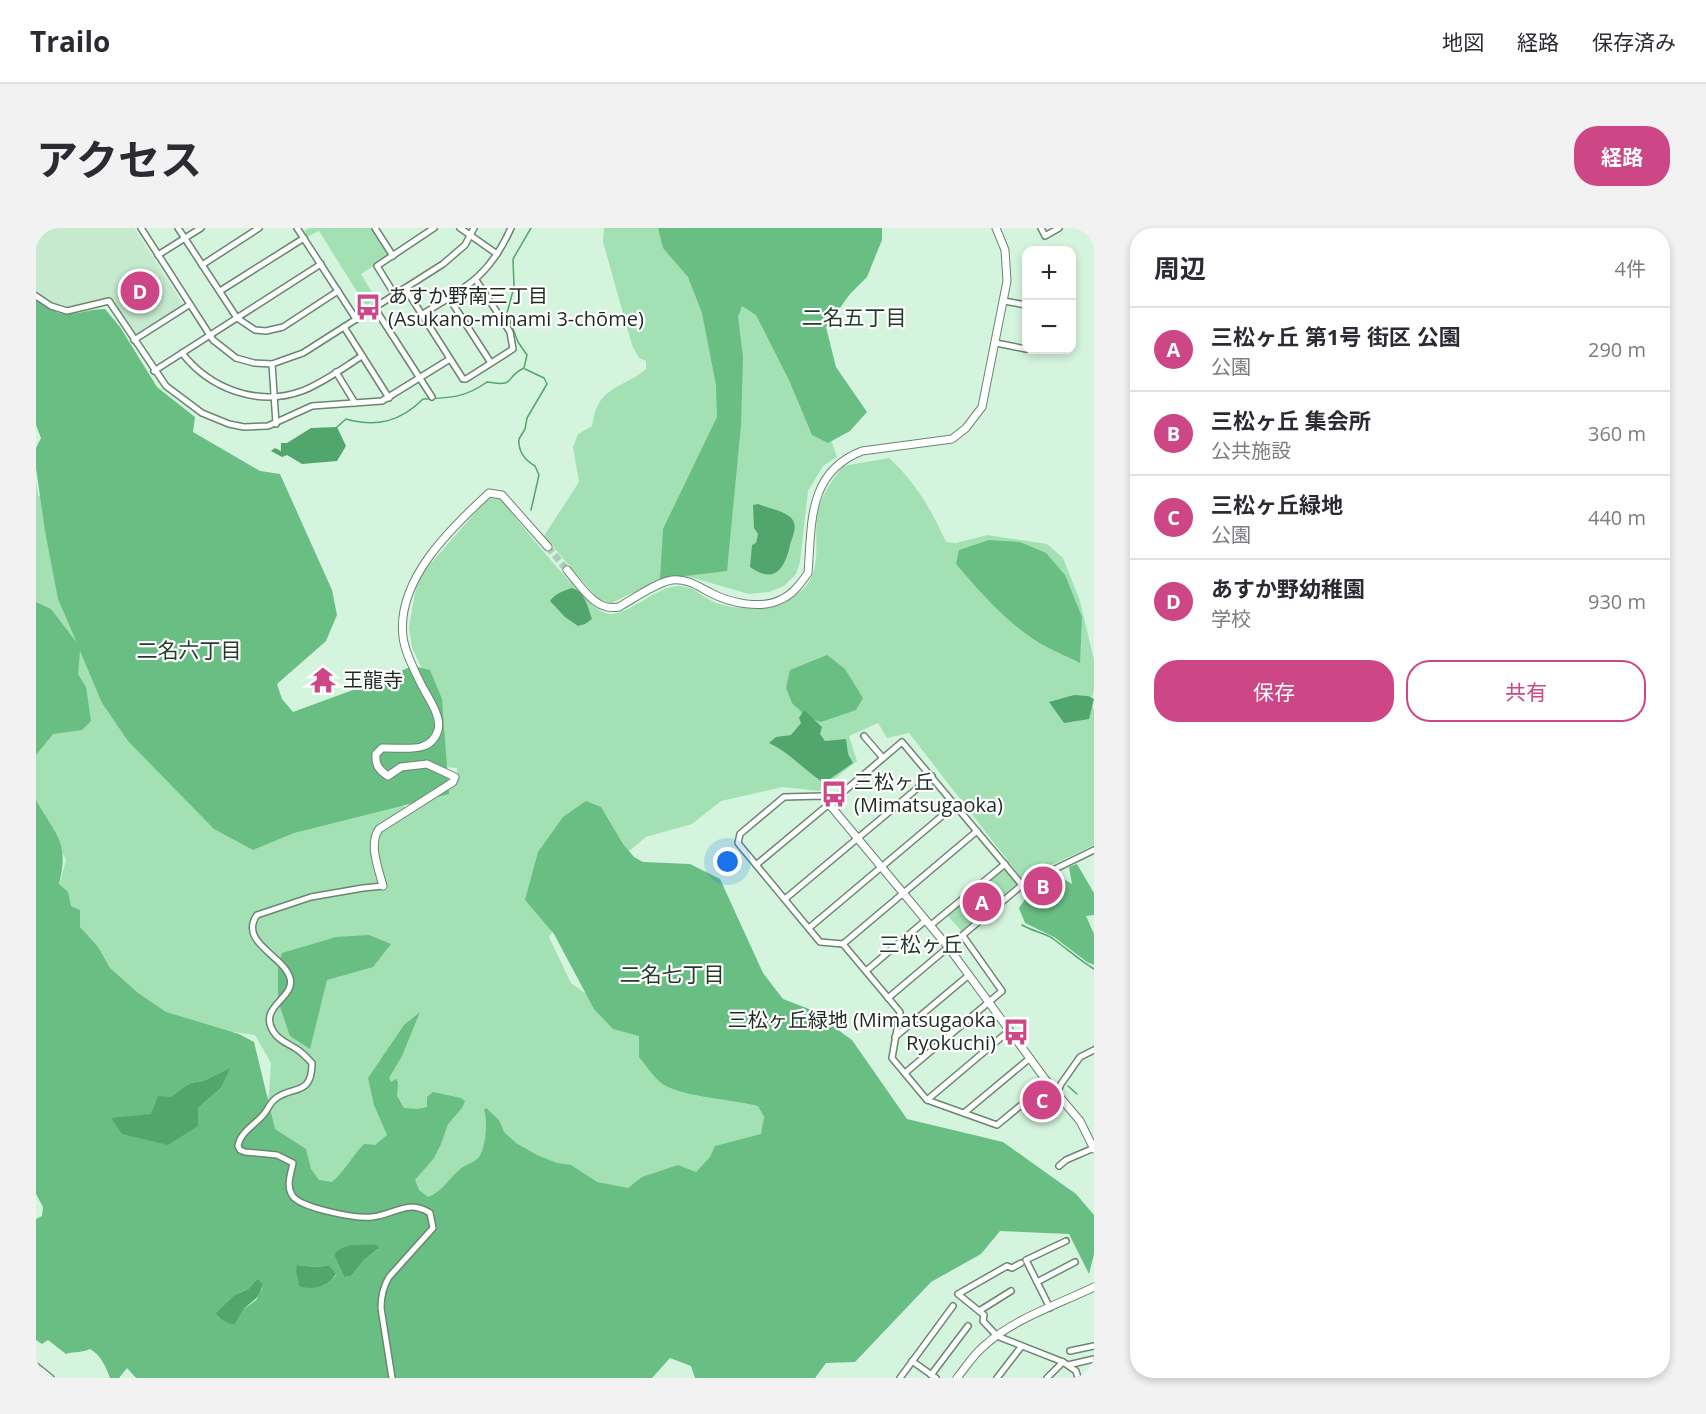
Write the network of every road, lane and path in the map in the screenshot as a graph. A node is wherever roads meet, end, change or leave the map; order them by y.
1 (141, 228) edge
2 (178, 228) edge
3 (201, 228) edge
4 (259, 228) edge
5 (297, 228) edge
6 (376, 228) edge
7 (434, 228) edge
8 (460, 228) edge
9 (474, 228) edge
10 (511, 228) edge
11 (998, 228) edge
12 (1041, 228) edge
13 (1059, 228) edge
14 (470, 235) junction
15 (185, 238) junction
16 (304, 238) junction
17 (497, 254) junction
18 (158, 255) junction
19 (393, 256) junction
20 (321, 264) junction
21 (202, 265) junction
22 (476, 280) junction
23 (405, 288) junction
24 (220, 291) junction
25 (338, 291) junction
26 (394, 295) junction
27 (36, 296) edge
28 (449, 298) junction
29 (1004, 302) junction
30 (1022, 304) edge
31 (189, 305) junction
32 (374, 307) junction
33 (423, 314) junction
34 (237, 318) junction
35 (356, 319) junction
36 (344, 327) junction
37 (210, 336) junction
38 (134, 340) junction
39 (996, 343) junction
40 (1022, 349) edge
41 (182, 353) junction
42 (362, 356) junction
43 (450, 359) junction
44 (491, 363) junction
45 (272, 364) junction
46 (154, 371) junction
47 (336, 372) junction
48 (420, 378) junction
49 (274, 396) junction
50 (432, 397) dead end
51 (389, 398) junction
52 (355, 403) junction
53 (276, 424) junction
54 (548, 548) tunnel mouth
55 (567, 570) tunnel mouth
56 (864, 736) dead end
57 (884, 758) junction
58 (932, 776) junction
59 (832, 801) junction
60 (955, 805) junction
61 (978, 831) junction
62 (858, 838) junction
63 (1094, 850) edge
64 (1005, 864) junction
65 (756, 865) junction
66 (882, 867) junction
67 (1022, 885) junction
68 (383, 886) joint
69 (904, 893) junction
70 (785, 899) junction
71 (929, 923) junction
72 (809, 928) junction
73 (963, 936) junction
74 (843, 944) junction
75 (949, 948) junction
76 (866, 970) junction
77 (969, 975) junction
78 (888, 998) junction
79 (990, 1002) junction
80 (1010, 1030) junction
81 (895, 1037) junction
82 (1094, 1050) edge
83 (1030, 1058) junction
84 (905, 1073) junction
85 (1048, 1083) junction
86 (1057, 1094) junction
87 (927, 1100) junction
88 (964, 1113) junction
89 (1094, 1149) edge
90 (1059, 1166) dead end
91 (1066, 1241) dead end
92 (1075, 1262) dead end
93 (1021, 1263) dead end
94 (1037, 1282) junction
95 (1094, 1287) edge
96 (1011, 1291) dead end
97 (953, 1306) dead end
98 (1050, 1308) junction
99 (979, 1311) junction
100 (968, 1326) dead end
101 (997, 1336) junction
102 (1094, 1346) edge
103 (1022, 1347) junction
104 (1080, 1349) junction
105 (1070, 1352) dead end
106 (1094, 1359) edge
107 (912, 1361) junction
108 (1084, 1362) junction
109 (1065, 1364) junction
110 (36, 1366) edge
111 (931, 1375) edge
112 (51, 1378) edge
113 (392, 1378) edge
114 (900, 1378) edge
115 (922, 1378) edge
116 (957, 1378) edge
117 (996, 1378) edge
118 (1047, 1378) edge
119 (1078, 1378) edge

1 - 18 street
2 - 15 street
3 - 15 street
4 - 21 street
5 - 16 street
6 - 19 street
7 - 19 street
8 - 14 street
9 - 14 street
10 - 17 street
11 - 29 street
12 - 13 street
14 - 17 street
14 - 23 street
15 - 18 street
15 - 21 street
16 - 20 street
16 - 24 street
17 - 22 street
18 - 31 street
19 - 26 street
20 - 25 street
20 - 34 street
21 - 24 street
22 - 28 street
22 - 44 street
23 - 26 street
23 - 33 street
24 - 34 street
25 - 34 street
25 - 35 street
26 - 32 street
27 - 38 street
28 - 33 street
28 - 44 street
29 - 30 street
29 - 39 street
31 - 37 street
31 - 38 street
32 - 35 street
32 - 48 street
33 - 43 street
34 - 37 street
35 - 36 street
36 - 42 street
36 - 45 street
37 - 41 street
37 - 45 street
38 - 46 street
39 - 40 street
39 - 55 street
41 - 46 street
41 - 49 street
42 - 47 street
42 - 51 street
43 - 44 street
43 - 48 street
45 - 49 street
46 - 53 street
47 - 49 street
47 - 52 street
48 - 50 street
48 - 51 street
49 - 53 street
51 - 52 street
52 - 53 street
54 - 68 street
56 - 57 street
57 - 58 street
57 - 59 street
58 - 60 street
58 - 62 street
59 - 62 street
59 - 65 street
59 - 65 street
60 - 61 street
60 - 66 street
61 - 64 street
61 - 69 street
62 - 66 street
62 - 70 street
63 - 67 street
64 - 67 street
64 - 71 street
65 - 70 street
66 - 69 street
66 - 72 street
67 - 73 street
68 - 113 street
69 - 71 street
69 - 74 street
70 - 72 street
71 - 75 street
71 - 76 street
72 - 74 street
73 - 75 street
73 - 79 street
74 - 76 street
75 - 77 street
75 - 78 street
76 - 78 street
77 - 79 street
77 - 81 street
78 - 81 street
79 - 80 street
79 - 84 street
80 - 83 street
80 - 87 street
81 - 84 street
82 - 86 street
83 - 85 street
83 - 88 street
84 - 87 street
85 - 86 street
85 - 88 street
86 - 89 street
87 - 88 street
89 - 90 street
91 - 94 street
92 - 94 street
93 - 99 street
94 - 98 street
95 - 98 street
96 - 99 street
97 - 107 street
98 - 101 street
99 - 101 street
100 - 111 street
101 - 103 street
101 - 116 street
102 - 104 street
103 - 109 street
103 - 117 street
104 - 105 street
104 - 108 street
106 - 108 street
107 - 111 street
107 - 114 street
108 - 109 street
109 - 118 street
109 - 119 street
110 - 112 street
111 - 115 street

